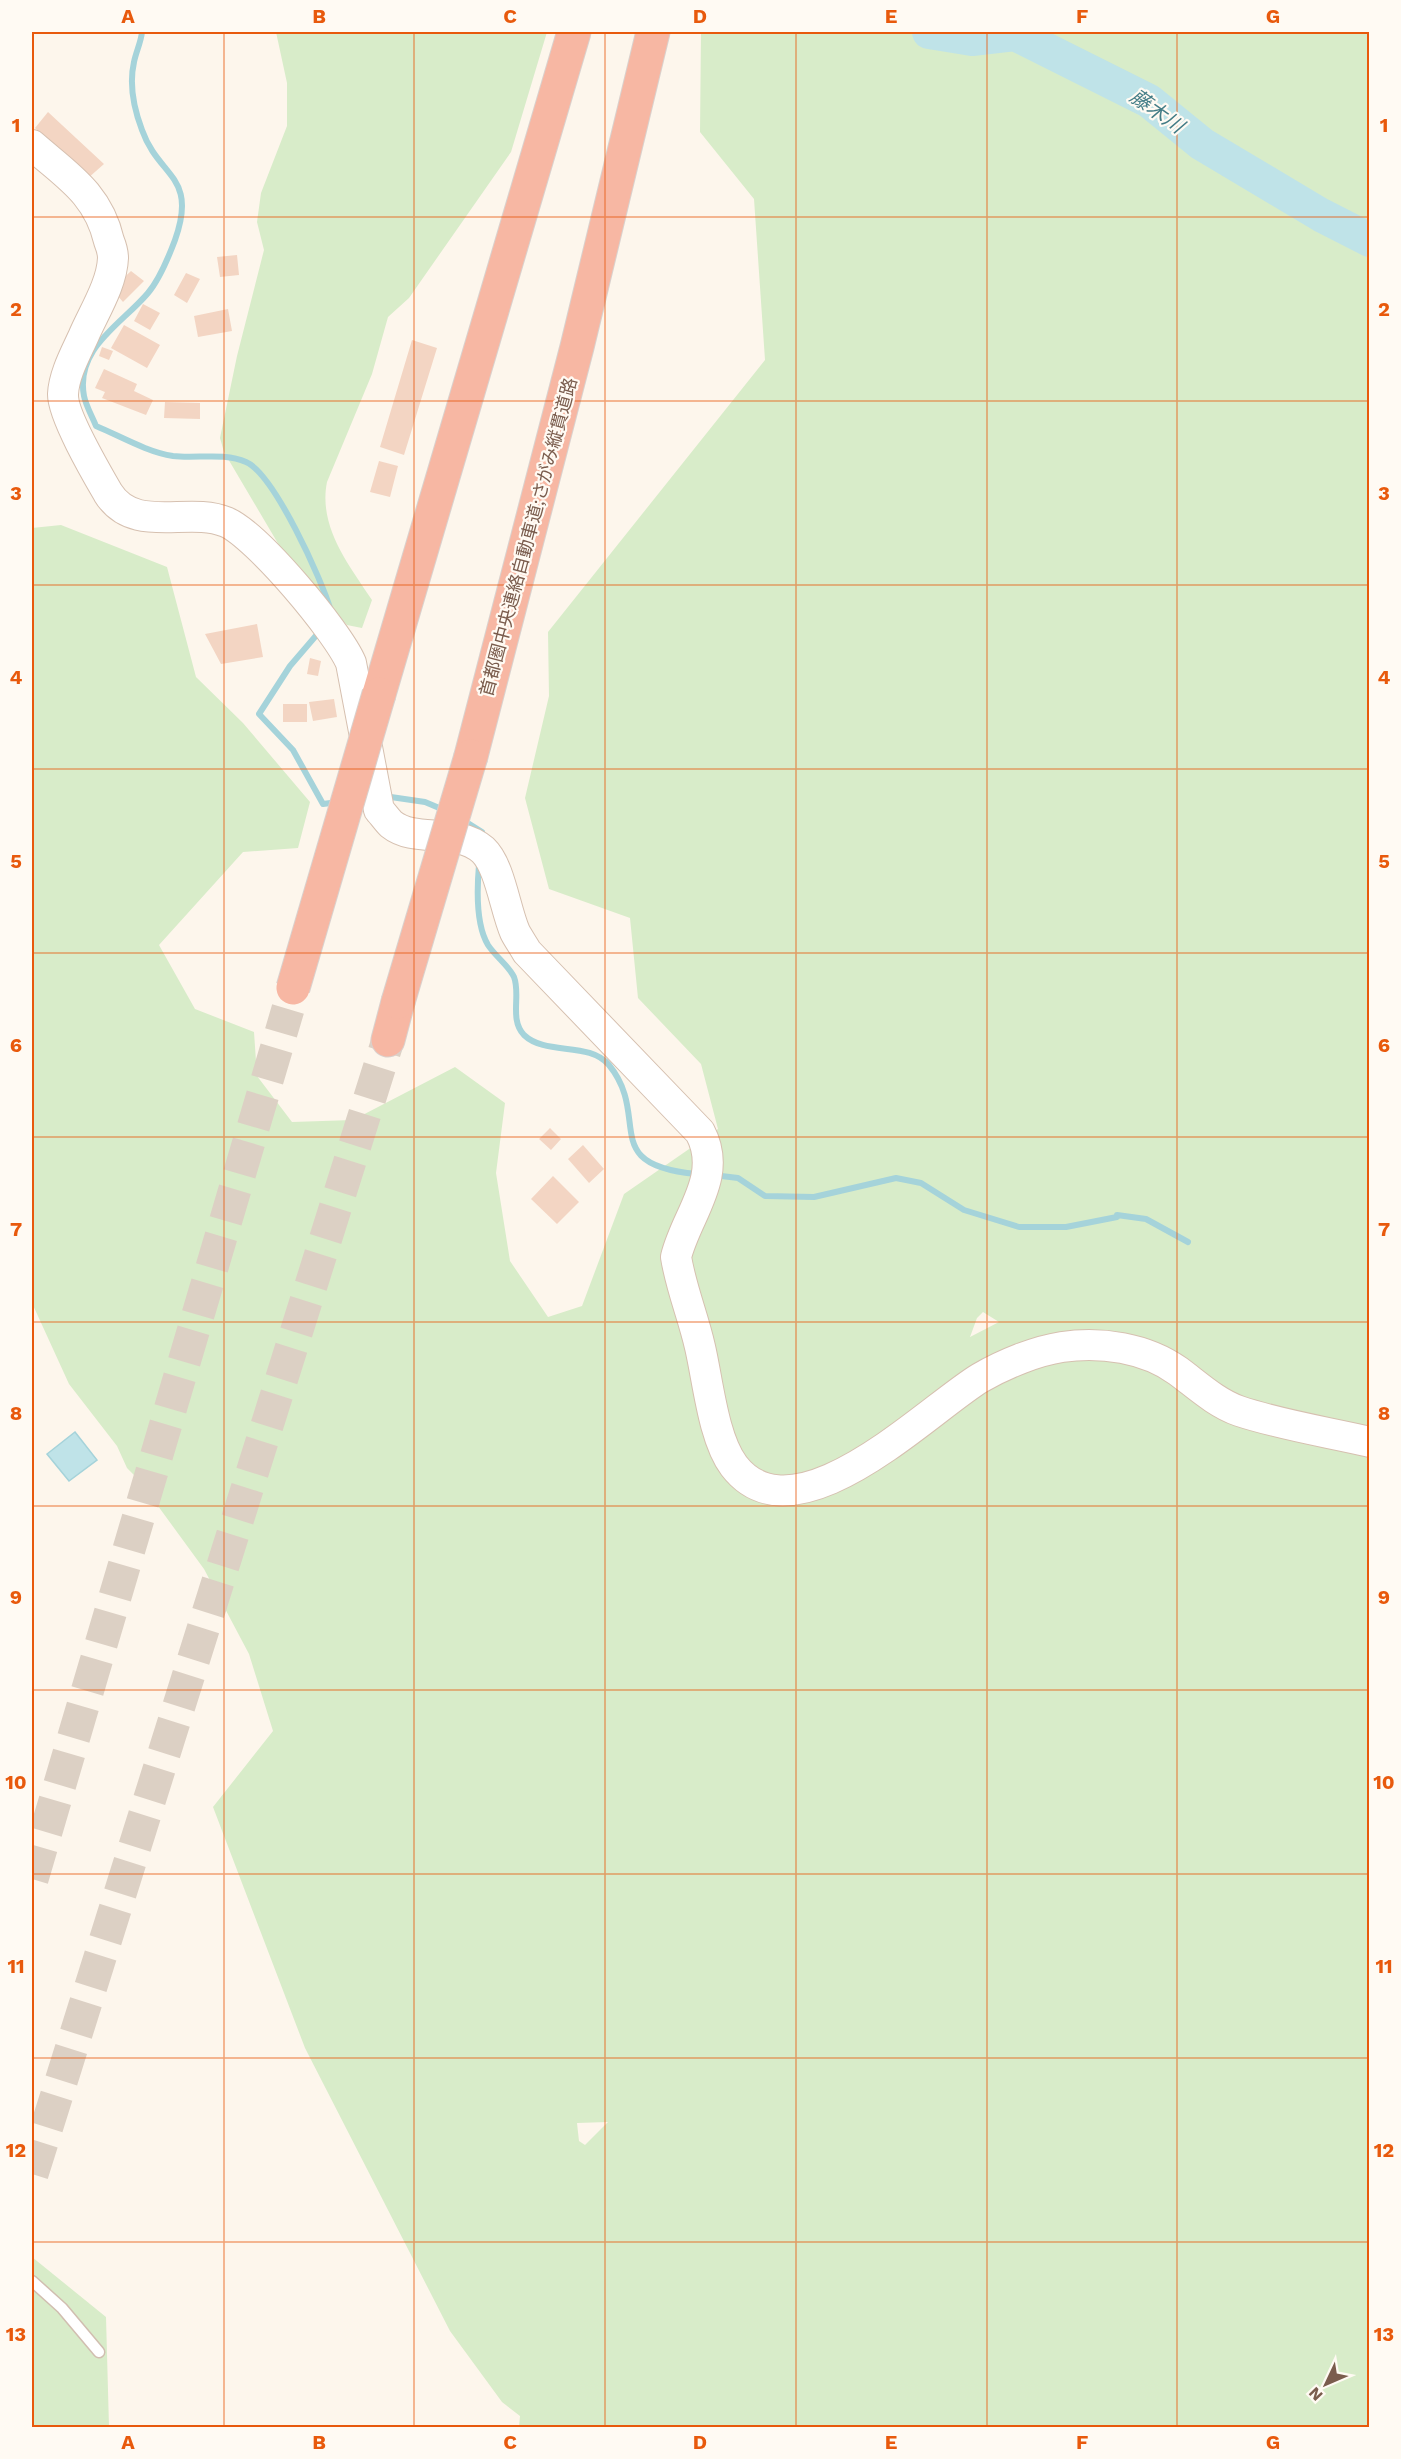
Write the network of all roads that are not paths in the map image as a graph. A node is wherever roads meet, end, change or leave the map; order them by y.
1 (653, 32) edge
2 (573, 38) edge
3 (32, 145) edge
4 (290, 999) tunnel mouth
5 (388, 1040) tunnel mouth
6 (1370, 1442) edge
7 (32, 2281) edge
8 (99, 2352) dead end

1 - 5 highway, 首都圏中央連絡自動車道;さがみ縦貫道路, bridge
2 - 4 highway, bridge
3 - 6 street
7 - 8 lane

